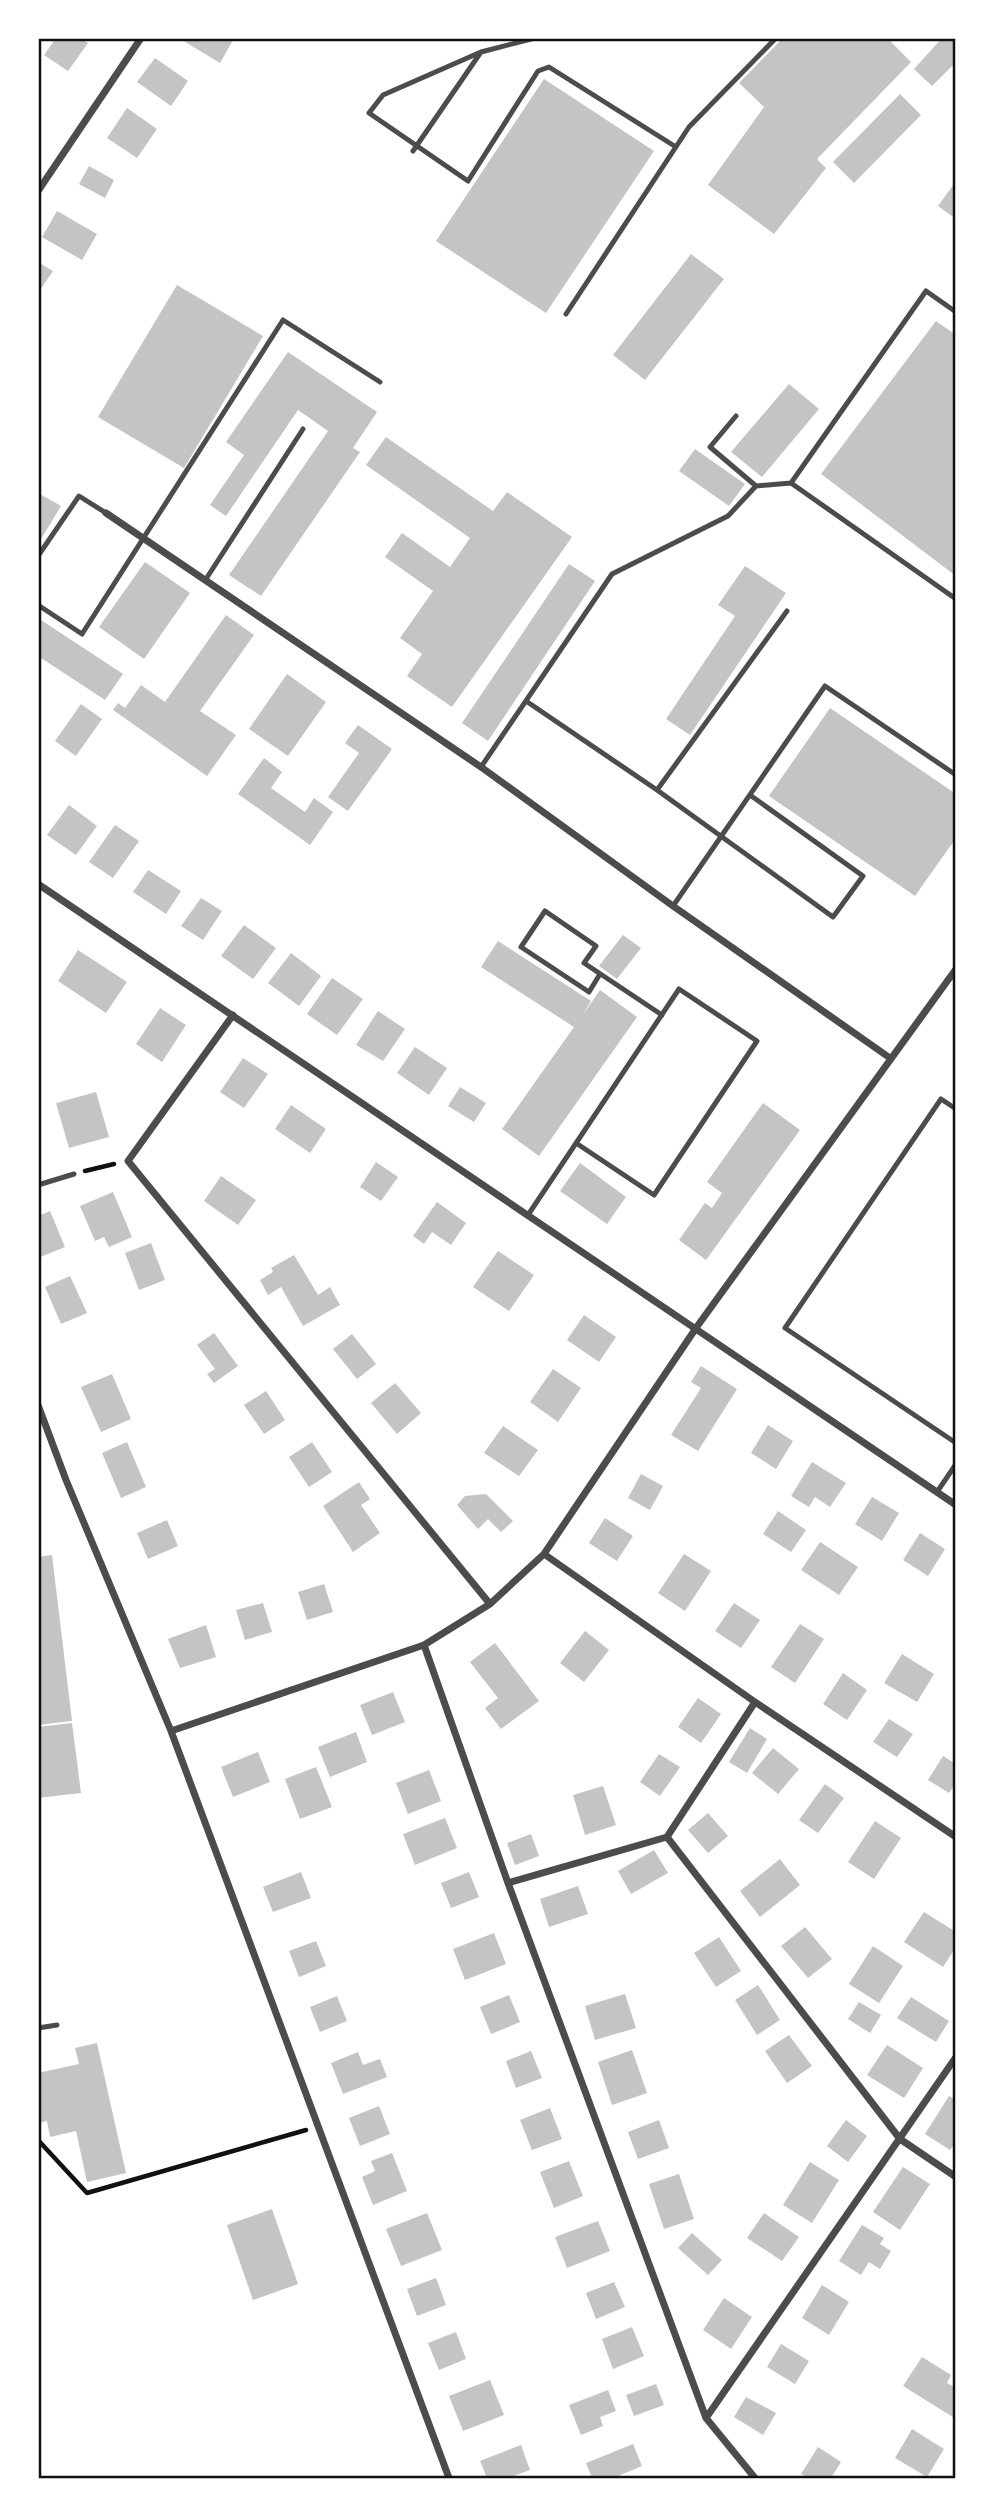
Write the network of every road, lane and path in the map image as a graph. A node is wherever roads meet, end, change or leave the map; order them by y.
1 (141, 38) edge
2 (535, 38) edge
3 (776, 38) edge
4 (481, 52) junction
5 (676, 147) junction
6 (415, 148) junction
7 (38, 191) edge
8 (956, 312) edge
9 (566, 314) dead end
10 (380, 382) dead end
11 (736, 416) dead end
12 (303, 429) dead end
13 (791, 483) junction
14 (756, 486) junction
15 (106, 513) joint
16 (145, 538) junction
17 (38, 556) edge
18 (206, 579) junction
19 (956, 599) edge
20 (38, 605) edge
21 (787, 611) dead end
22 (526, 701) junction
23 (481, 767) junction
24 (956, 775) edge
25 (657, 790) junction
26 (750, 795) junction
27 (722, 837) junction
28 (38, 884) edge
29 (673, 906) junction
30 (956, 969) edge
31 (600, 974) junction
32 (233, 1015) junction
33 (662, 1015) junction
34 (890, 1058) junction
35 (956, 1110) edge
36 (576, 1143) junction
37 (128, 1161) junction
38 (74, 1174) joint
39 (38, 1185) edge
40 (528, 1215) junction
41 (696, 1328) junction
42 (38, 1405) edge
43 (956, 1443) edge
44 (956, 1464) edge
45 (937, 1492) junction
46 (956, 1505) edge
47 (544, 1554) junction
48 (490, 1604) junction
49 (424, 1645) junction
50 (755, 1702) junction
51 (171, 1731) junction
52 (667, 1837) junction
53 (956, 1838) edge
54 (508, 1883) junction
55 (57, 2025) dead end
56 (38, 2028) edge
57 (956, 2057) edge
58 (318, 2127) junction
59 (900, 2139) junction
60 (38, 2140) edge
61 (956, 2177) edge
62 (706, 2418) junction
63 (449, 2479) edge
64 (755, 2479) edge

1 - 7 street
2 - 4 lane
3 - 5 lane
4 - 6 lane
4 - 6 lane
5 - 6 lane
5 - 9 lane
8 - 13 lane
10 - 16 lane
11 - 14 lane
12 - 18 lane
13 - 14 lane
13 - 19 lane
14 - 22 lane
15 - 16 street
15 - 17 lane
16 - 18 street
16 - 20 lane
18 - 23 street
21 - 25 lane
22 - 23 lane
22 - 25 lane
23 - 29 street
24 - 26 lane
25 - 27 lane
26 - 27 lane
26 - 27 lane
27 - 29 lane
28 - 32 street
29 - 34 street
30 - 34 street
31 - 31 lane
31 - 33 lane
32 - 37 street
32 - 40 street
33 - 36 lane
33 - 36 lane
34 - 41 street
35 - 43 lane
36 - 40 lane
37 - 38 path
37 - 48 street
38 - 39 lane
40 - 41 street
41 - 45 street
41 - 47 street
42 - 51 street
44 - 45 lane
45 - 46 street
47 - 48 street
47 - 50 street
48 - 49 street
49 - 51 street
49 - 54 street
50 - 52 street
50 - 53 street
51 - 58 street
52 - 54 street
52 - 59 street
54 - 62 street
55 - 56 lane
57 - 59 street
58 - 60 path
58 - 63 street
59 - 61 street
59 - 62 street
62 - 64 street

